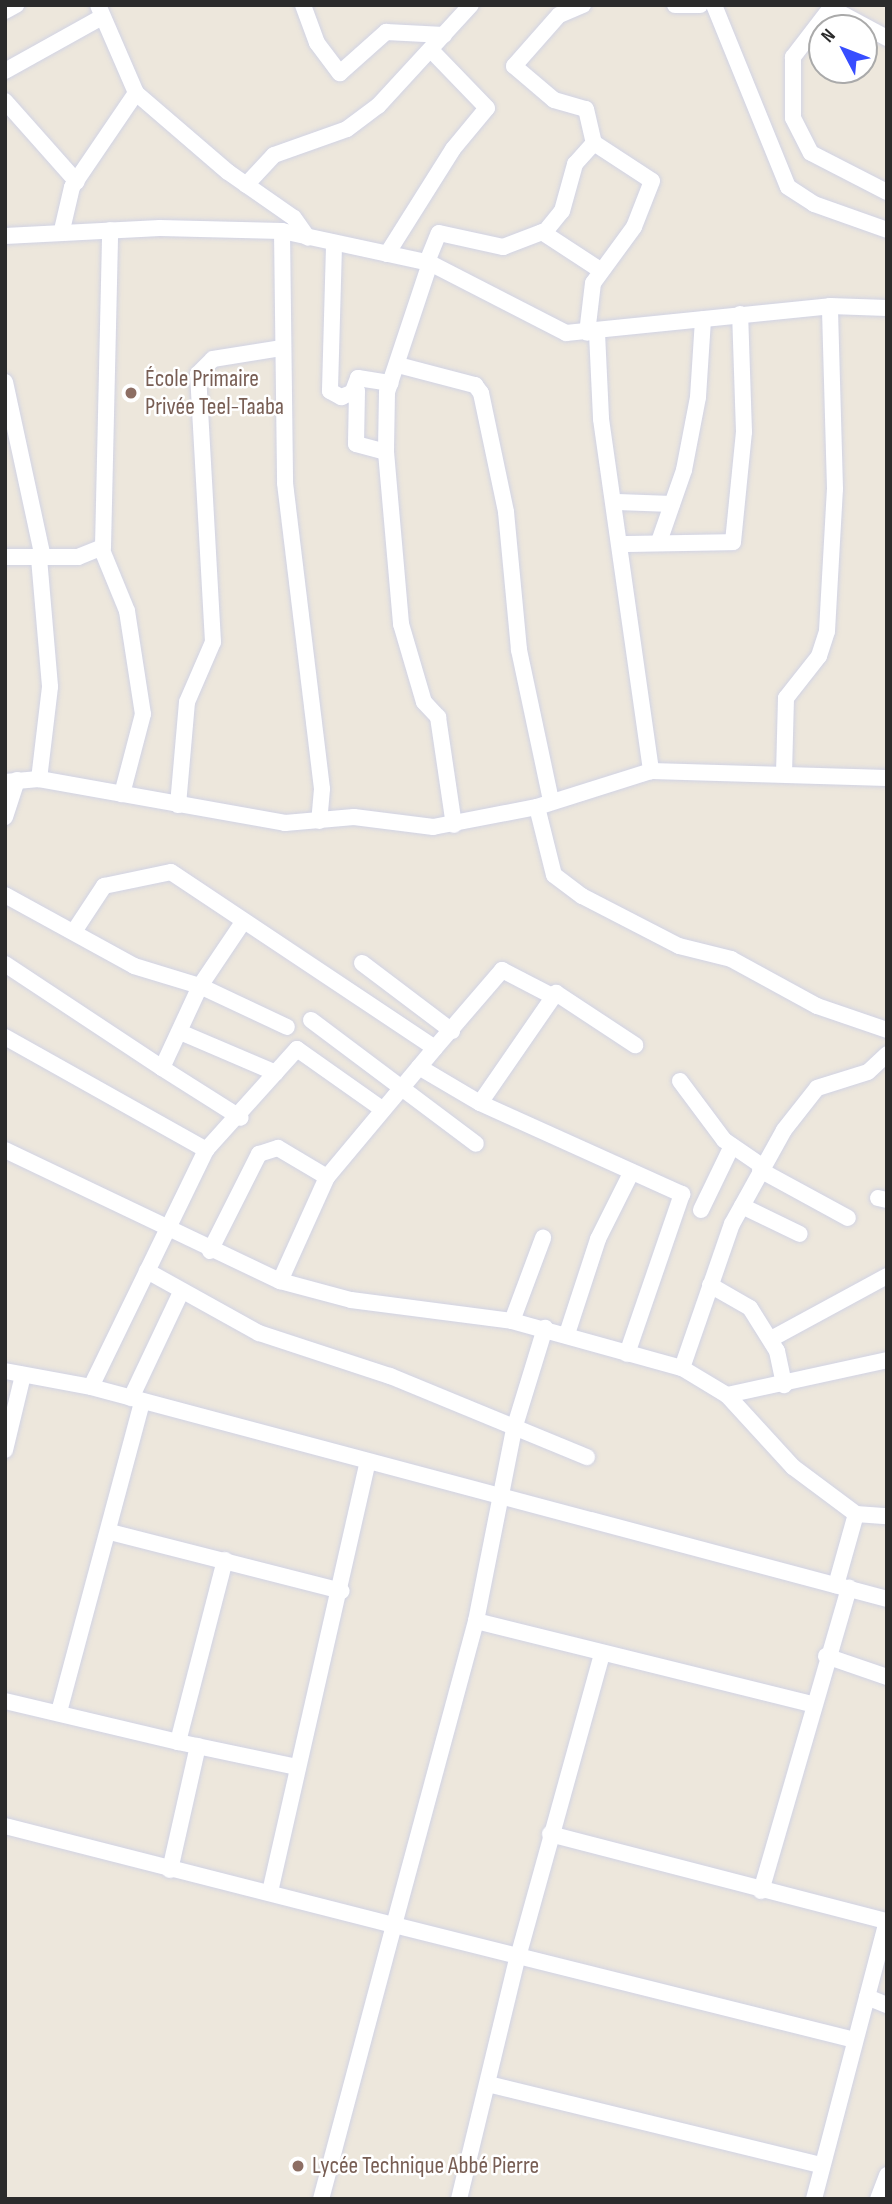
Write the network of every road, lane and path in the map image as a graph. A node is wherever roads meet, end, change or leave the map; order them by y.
1 (16, 5) edge
2 (303, 5) edge
3 (471, 5) edge
4 (583, 5) edge
5 (675, 5) edge
6 (700, 5) edge
7 (714, 5) edge
8 (832, 7) edge
9 (5, 11) edge
10 (100, 11) edge
11 (444, 35) junction
12 (887, 38) edge
13 (431, 50) junction
14 (5, 71) edge
15 (136, 93) junction
16 (5, 101) edge
17 (594, 143) junction
18 (77, 182) junction
19 (246, 185) junction
20 (887, 192) edge
21 (62, 230) junction
22 (110, 230) junction
23 (887, 230) edge
24 (282, 231) junction
25 (544, 233) junction
26 (5, 236) edge
27 (308, 238) junction
28 (334, 246) junction
29 (387, 254) junction
30 (428, 262) junction
31 (600, 270) junction
32 (830, 306) junction
33 (887, 309) edge
34 (740, 314) junction
35 (703, 319) junction
36 (592, 333) junction
37 (282, 348) junction
38 (398, 365) junction
39 (5, 382) edge
40 (391, 383) junction
41 (353, 391) junction
42 (386, 452) junction
43 (12, 456) edge
44 (617, 502) junction
45 (672, 504) junction
46 (660, 538) junction
47 (622, 544) junction
48 (102, 551) junction
49 (5, 557) edge
50 (41, 558) junction
51 (651, 771) junction
52 (784, 774) junction
53 (887, 778) edge
54 (39, 779) junction
55 (11, 781) edge
56 (122, 794) junction
57 (544, 804) junction
58 (178, 805) junction
59 (5, 817) edge
60 (318, 821) junction
61 (454, 825) junction
62 (5, 895) edge
63 (243, 922) junction
64 (75, 930) junction
65 (362, 963) dead end
66 (5, 964) edge
67 (200, 986) junction
68 (550, 995) junction
69 (311, 1020) dead end
70 (287, 1027) dead end
71 (887, 1030) edge
72 (452, 1031) junction
73 (180, 1032) junction
74 (5, 1037) edge
75 (635, 1045) dead end
76 (435, 1048) junction
77 (887, 1054) edge
78 (419, 1067) junction
79 (162, 1068) junction
80 (276, 1073) junction
81 (680, 1081) dead end
82 (400, 1088) junction
83 (480, 1103) junction
84 (382, 1109) junction
85 (241, 1118) junction
86 (476, 1144) dead end
87 (732, 1146) junction
88 (5, 1150) edge
89 (206, 1150) junction
90 (761, 1168) junction
91 (631, 1173) junction
92 (327, 1177) junction
93 (742, 1206) junction
94 (701, 1210) dead end
95 (848, 1218) dead end
96 (169, 1230) junction
97 (800, 1234) dead end
98 (542, 1238) dead end
99 (209, 1251) junction
100 (147, 1271) junction
101 (887, 1276) edge
102 (280, 1281) junction
103 (710, 1285) junction
104 (181, 1292) junction
105 (512, 1321) junction
106 (545, 1328) junction
107 (567, 1334) junction
108 (771, 1339) junction
109 (627, 1354) junction
110 (887, 1360) edge
111 (682, 1368) junction
112 (5, 1371) edge
113 (23, 1375) junction
114 (784, 1385) junction
115 (91, 1387) junction
116 (727, 1395) junction
117 (137, 1400) junction
118 (514, 1429) junction
119 (5, 1450) edge
120 (587, 1457) dead end
121 (367, 1465) junction
122 (503, 1500) junction
123 (856, 1514) junction
124 (887, 1516) edge
125 (110, 1532) junction
126 (225, 1560) junction
127 (842, 1586) junction
128 (342, 1591) junction
129 (887, 1599) edge
130 (475, 1621) junction
131 (602, 1654) junction
132 (827, 1656) junction
133 (887, 1676) edge
134 (5, 1701) edge
135 (811, 1704) junction
136 (59, 1712) junction
137 (178, 1742) junction
138 (198, 1746) junction
139 (298, 1767) junction
140 (5, 1826) edge
141 (550, 1834) junction
142 (170, 1870) junction
143 (761, 1891) junction
144 (270, 1892) junction
145 (887, 1921) edge
146 (394, 1925) junction
147 (517, 1956) junction
148 (867, 1997) junction
149 (887, 2005) edge
150 (855, 2040) junction
151 (488, 2084) junction
152 (820, 2165) junction
153 (887, 2175) edge
154 (321, 2199) edge
155 (459, 2199) edge
156 (814, 2199) edge
157 (878, 2199) edge

1 - 9 street
2 - 11 street
3 - 11 street
4 - 17 street
5 - 6 street
7 - 23 street
8 - 12 street
8 - 20 street
10 - 14 street
10 - 15 street
11 - 13 street
13 - 19 street
13 - 29 street
15 - 18 street
15 - 19 street
16 - 18 street
17 - 25 street
17 - 31 street
18 - 21 street
19 - 27 street
21 - 22 street
21 - 26 street
22 - 24 street
22 - 48 street
24 - 27 street
24 - 37 street
25 - 30 street
25 - 31 street
27 - 28 street
28 - 29 street
28 - 41 street
29 - 30 street
30 - 36 street
30 - 38 street
31 - 36 street
32 - 33 street
32 - 34 street
32 - 52 street
34 - 35 street
34 - 46 street
35 - 36 street
35 - 45 street
36 - 44 street
37 - 58 street
37 - 60 street
38 - 40 street
38 - 57 street
39 - 43 street
40 - 41 street
40 - 42 street
41 - 42 street
42 - 61 street
43 - 50 street
44 - 45 street
44 - 47 street
45 - 46 street
46 - 47 street
47 - 51 street
48 - 50 street
48 - 56 street
49 - 50 street
50 - 54 street
51 - 52 street
51 - 57 street
52 - 53 street
54 - 55 street
54 - 56 street
55 - 59 street
56 - 58 street
57 - 61 street
57 - 71 street
58 - 60 street
60 - 61 street
62 - 64 street
63 - 64 street
63 - 67 street
63 - 76 street
64 - 67 street
65 - 72 street
66 - 79 street
67 - 70 street
67 - 73 street
68 - 72 street
68 - 75 street
68 - 83 street
69 - 82 street
72 - 76 street
73 - 79 street
73 - 80 street
74 - 89 street
76 - 78 street
77 - 90 street
78 - 82 street
78 - 83 street
79 - 85 street
80 - 84 street
80 - 85 street
81 - 87 street
82 - 84 street
82 - 86 street
83 - 91 street
84 - 92 street
85 - 89 street
87 - 90 street
87 - 94 street
88 - 96 street
89 - 96 street
90 - 93 street
90 - 95 street
91 - 107 street
91 - 109 street
92 - 99 street
92 - 102 street
93 - 97 street
93 - 103 street
96 - 99 street
96 - 100 street
98 - 105 street
99 - 102 street
100 - 104 street
100 - 115 street
101 - 108 street
102 - 105 street
103 - 108 street
103 - 111 street
104 - 117 street
104 - 118 street
105 - 106 street
106 - 107 street
106 - 118 street
107 - 109 street
108 - 114 street
109 - 111 street
110 - 114 street
111 - 116 street
112 - 113 street
113 - 115 street
113 - 119 street
114 - 116 street
115 - 117 street
116 - 123 street
117 - 121 street
117 - 125 street
118 - 120 street
118 - 122 street
121 - 122 street
121 - 128 street
122 - 127 street
122 - 130 street
123 - 124 street
123 - 127 street
125 - 126 street
125 - 136 street
126 - 128 street
126 - 137 street
127 - 129 street
127 - 132 street
128 - 139 street
130 - 131 street
130 - 146 street
131 - 135 street
131 - 141 street
132 - 133 street
132 - 135 street
134 - 136 street
135 - 143 street
136 - 137 street
137 - 138 street
138 - 139 street
138 - 142 street
139 - 144 street
140 - 142 street
141 - 143 street
141 - 147 street
142 - 144 street
143 - 145 street
144 - 146 street
145 - 148 street
146 - 147 street
146 - 154 street
147 - 150 street
147 - 151 street
148 - 149 street
148 - 150 street
150 - 152 street
151 - 152 street
151 - 155 street
152 - 156 street
153 - 157 street

